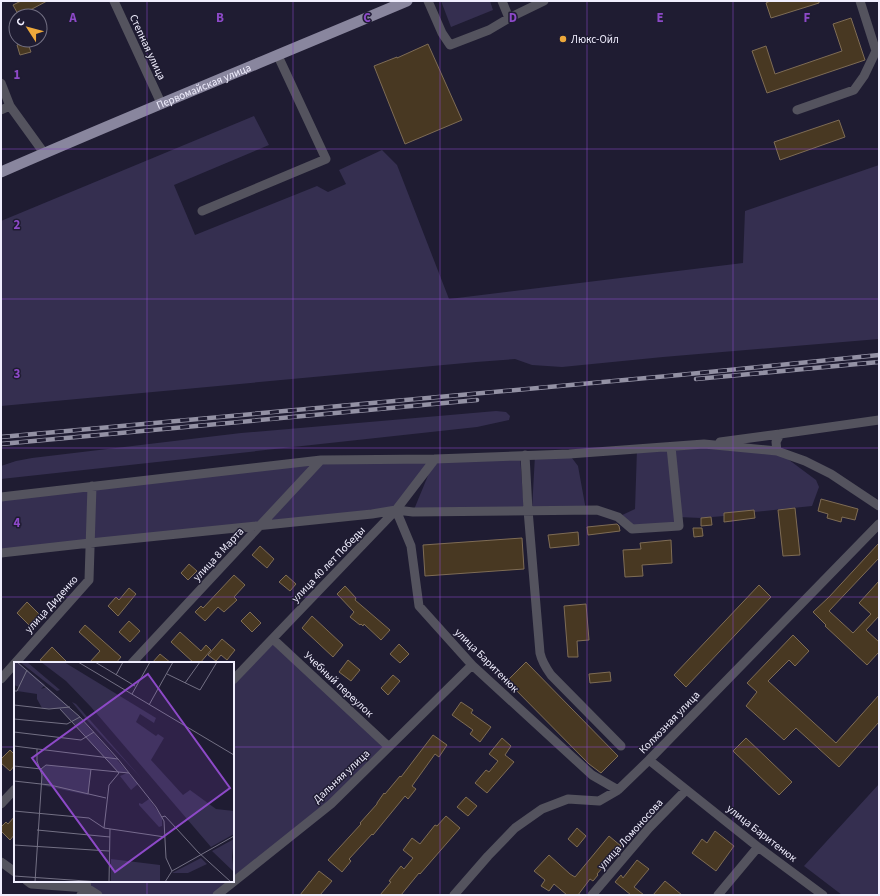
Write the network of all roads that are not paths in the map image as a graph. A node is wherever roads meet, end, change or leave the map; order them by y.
1 (114, 1) edge
2 (407, 1) edge
3 (428, 1) edge
4 (502, 1) edge
5 (544, 1) edge
6 (860, 1) edge
7 (509, 18) junction
8 (278, 56) junction
9 (1, 83) edge
10 (161, 103) junction
11 (10, 106) junction
12 (1, 110) edge
13 (797, 110) dead end
14 (44, 153) junction
15 (1, 172) edge
16 (202, 211) dead end
17 (879, 420) edge
18 (780, 434) junction
19 (704, 444) junction
20 (671, 447) junction
21 (777, 451) junction
22 (525, 456) junction
23 (435, 459) junction
24 (321, 460) junction
25 (92, 486) junction
26 (1, 497) edge
27 (879, 506) edge
28 (396, 510) junction
29 (528, 510) junction
30 (879, 524) edge
31 (260, 526) junction
32 (90, 543) junction
33 (1, 553) edge
34 (273, 639) junction
35 (16, 662) edge
36 (133, 662) edge
37 (14, 664) edge
38 (472, 665) junction
39 (1, 679) edge
40 (234, 679) edge
41 (621, 746) dead end
42 (389, 747) junction
43 (649, 760) junction
44 (14, 790) edge
45 (618, 790) junction
46 (686, 790) junction
47 (1, 804) edge
48 (758, 847) junction
49 (1, 862) edge
50 (14, 871) edge
51 (234, 881) edge
52 (28, 882) edge
53 (232, 882) edge
54 (85, 888) edge
55 (98, 895) edge
56 (216, 895) edge
57 (454, 895) edge
58 (592, 895) edge
59 (718, 895) edge
60 (823, 895) edge

1 - 10 street, Степная улица
2 - 8 main road, Первомайская улица
3 - 7 street
4 - 7 street
5 - 7 street
6 - 13 street
8 - 10 main road, Первомайская улица
8 - 16 street
9 - 11 street
10 - 14 main road, Первомайская улица
11 - 12 street
11 - 14 street
14 - 15 main road, Первомайская улица
17 - 18 street
18 - 19 street
18 - 21 street
19 - 20 street
19 - 21 street
20 - 22 street
20 - 29 street
21 - 27 street
22 - 23 street
22 - 29 street
23 - 24 street
23 - 28 street, улица 40 лет Победы
24 - 25 street
24 - 31 street, улица 8 Марта
25 - 26 street
25 - 32 street, улица Диденко
28 - 29 street
28 - 31 street
28 - 34 street, улица 40 лет Победы
28 - 38 street, улица Баритенюк
29 - 41 street
30 - 43 street, Колхозная улица
31 - 32 street
31 - 36 street, улица 8 Марта
32 - 33 street
32 - 35 street, улица Диденко
34 - 40 street, улица 40 лет Победы
34 - 42 street, Учебный переулок
37 - 39 street, улица Диденко
38 - 42 street, Дальняя улица
38 - 45 street, улица Баритенюк
42 - 51 street, Дальняя улица
43 - 45 street, Колхозная улица
43 - 46 street, улица Баритенюк
44 - 47 street
45 - 57 street, Колхозная улица
46 - 48 street, улица Баритенюк
46 - 58 street, улица Ломоносова
48 - 59 street
48 - 60 street, улица Баритенюк
49 - 50 street
52 - 54 street
53 - 56 street, Дальняя улица
54 - 55 street

